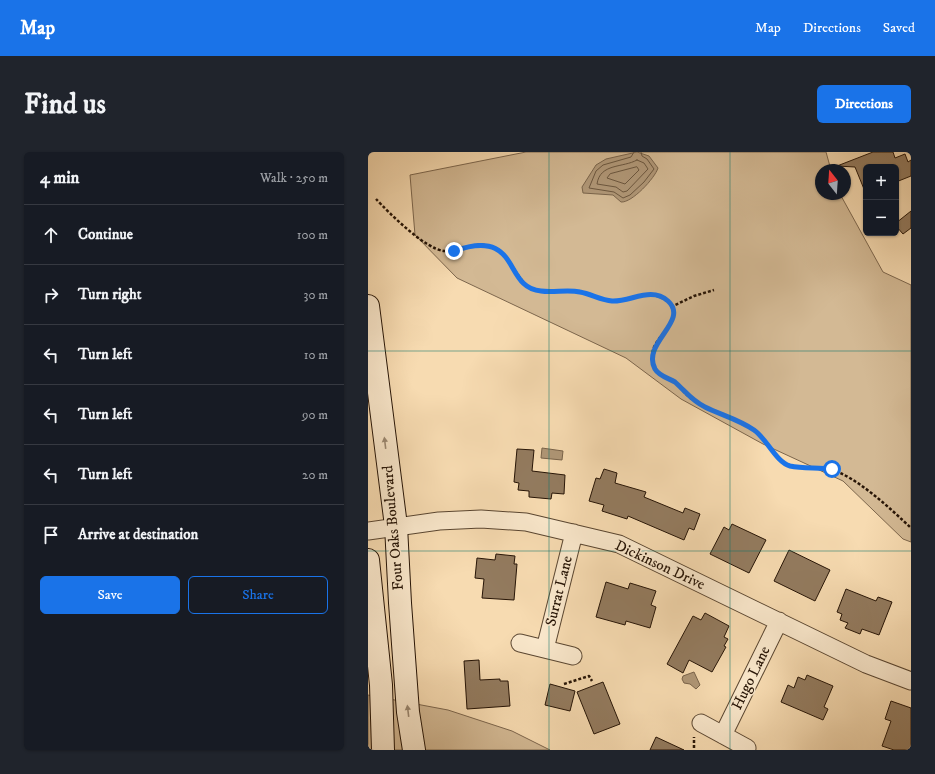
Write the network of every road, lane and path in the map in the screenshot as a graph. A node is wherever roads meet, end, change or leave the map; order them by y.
1 (376, 199) dead end
2 (714, 290) dead end
3 (368, 306) edge
4 (671, 307) junction
5 (396, 526) junction
6 (911, 528) edge
7 (368, 531) edge
8 (574, 533) junction
9 (368, 560) edge
10 (779, 621) junction
11 (520, 643) dead end
12 (544, 649) junction
13 (573, 656) dead end
14 (592, 681) dead end
15 (911, 681) edge
16 (564, 684) dead end
17 (701, 723) dead end
18 (723, 735) junction
19 (747, 748) dead end
20 (383, 750) edge
21 (414, 750) edge

1 - 4 path
2 - 4 path
5 -> 3 street, Four Oaks Boulevard
4 - 6 path
5 - 7 street, Dickinson Drive
5 - 8 street, Dickinson Drive
21 -> 5 street, Four Oaks Boulevard
8 - 10 street, Dickinson Drive
8 - 12 street, Surrat Lane
9 - 20 street, Four Oaks Boulevard
10 - 15 street, Dickinson Drive
10 - 18 street, Hugo Lane
11 - 12 street
12 - 13 street
14 - 16 path
17 - 18 street
18 - 19 street

